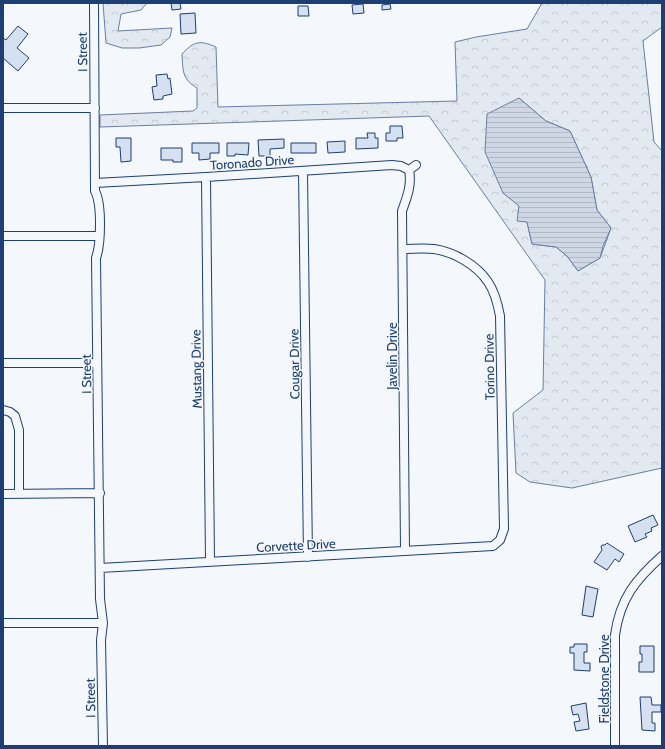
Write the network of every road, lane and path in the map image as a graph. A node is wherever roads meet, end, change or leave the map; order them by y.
1 (94, 3) edge
2 (3, 108) edge
3 (95, 108) junction
4 (416, 165) dead end
5 (409, 170) junction
6 (303, 171) junction
7 (206, 177) junction
8 (95, 183) junction
9 (3, 236) edge
10 (99, 236) junction
11 (403, 249) junction
12 (3, 363) edge
13 (97, 363) junction
14 (3, 410) edge
15 (100, 493) junction
16 (3, 494) edge
17 (19, 494) junction
18 (493, 546) joint
19 (405, 551) junction
20 (308, 556) junction
21 (662, 556) edge
22 (210, 561) junction
23 (100, 568) junction
24 (104, 623) junction
25 (3, 624) edge
26 (103, 746) edge
27 (615, 746) edge

1 - 3 street, I Street
2 - 3 street
3 - 8 street, I Street
4 - 5 street
5 - 6 street, Toronado Drive
5 - 11 street, Javelin Drive
6 - 7 street, Toronado Drive
6 - 20 street, Cougar Drive
7 - 8 street, Toronado Drive
7 - 22 street, Mustang Drive
8 - 10 street, I Street
9 - 10 street
10 - 13 street, I Street
11 - 18 street, Torino Drive
11 - 19 street, Javelin Drive
12 - 13 street
13 - 15 street, I Street
14 - 17 street
15 - 17 street
15 - 23 street, I Street
16 - 17 street
18 - 19 street, Corvette Drive
19 - 20 street, Corvette Drive
20 - 22 street, Corvette Drive
21 - 27 street, Fieldstone Drive
22 - 23 street, Corvette Drive
23 - 24 street, I Street
24 - 25 street
24 - 26 street, I Street

